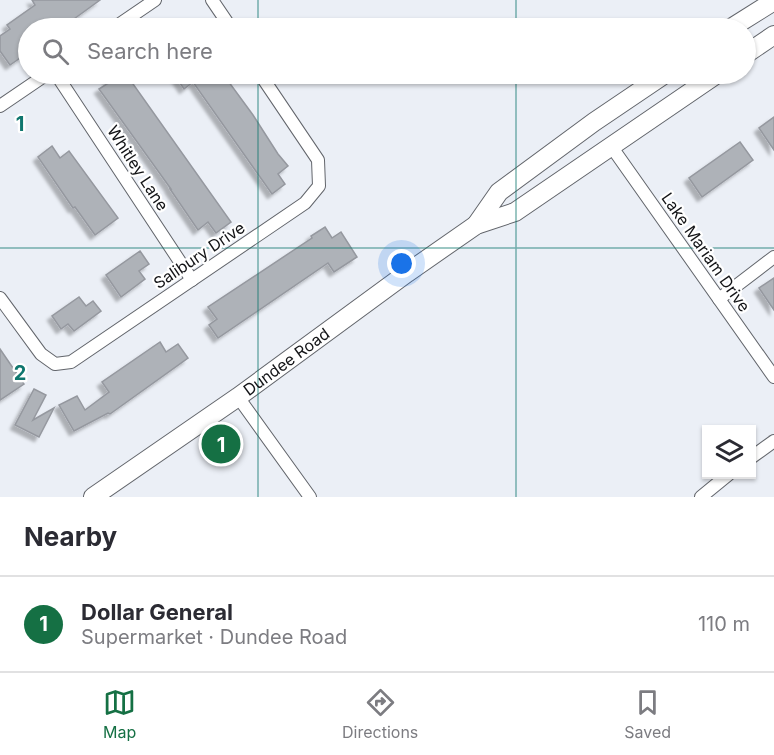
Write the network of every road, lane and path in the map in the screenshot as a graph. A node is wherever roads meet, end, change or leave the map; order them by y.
1 (155, 0) edge
2 (212, 0) edge
3 (774, 0) edge
4 (129, 18) edge
5 (224, 18) edge
6 (746, 18) edge
7 (774, 35) edge
8 (756, 47) edge
9 (32, 84) edge
10 (63, 84) edge
11 (267, 84) edge
12 (650, 84) edge
13 (702, 84) edge
14 (0, 106) edge
15 (610, 146) junction
16 (476, 225) junction
17 (774, 257) edge
18 (192, 280) junction
19 (0, 298) edge
20 (719, 298) junction
21 (774, 377) edge
22 (238, 397) junction
23 (774, 441) edge
24 (756, 454) edge
25 (723, 479) edge
26 (93, 497) edge
27 (310, 497) edge
28 (701, 497) edge

1 - 4 street
2 - 5 street
3 - 6 main road
7 - 8 main road
9 - 14 street
10 - 18 street, Whitley Lane
11 - 18 street, Salibury Drive
12 - 16 main road, Dundee Road
13 - 15 main road, Dundee Road
15 - 16 main road, Dundee Road
15 - 20 street, Lake Mariam Drive
16 - 22 main road, Dundee Road
17 - 20 street
18 - 19 street, Salibury Drive
20 - 21 street, Lake Mariam Drive
22 - 26 main road, Dundee Road
22 - 27 street
23 - 24 street
25 - 28 street

